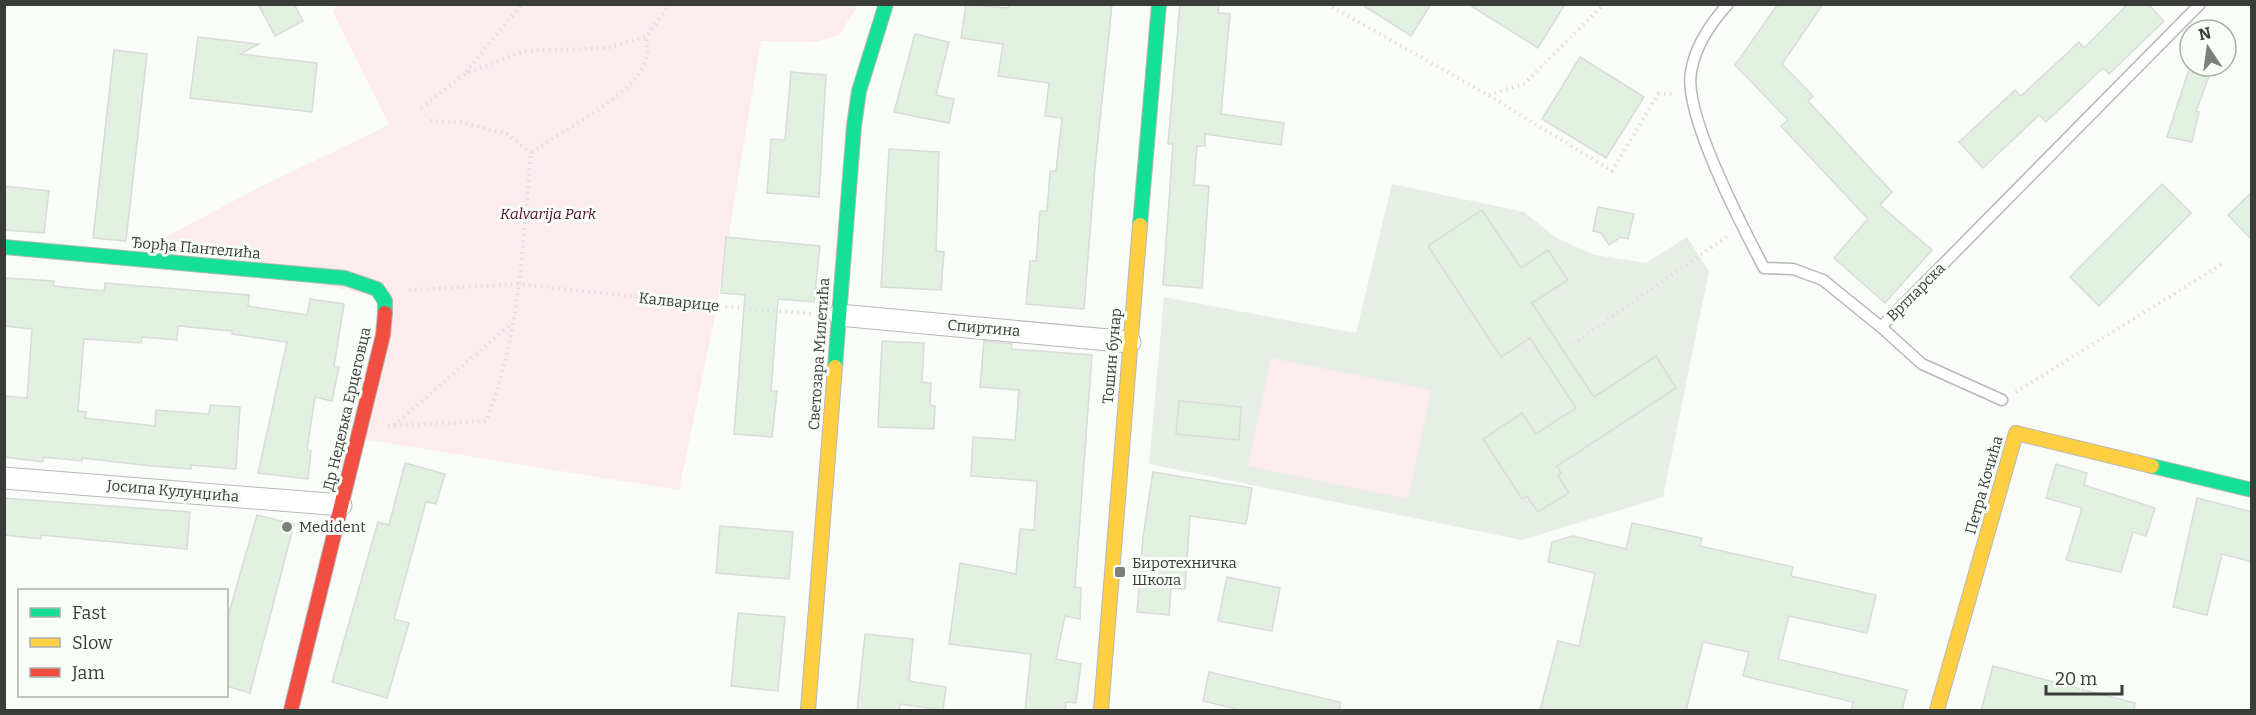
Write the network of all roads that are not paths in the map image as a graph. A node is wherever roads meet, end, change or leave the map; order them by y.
1 (886, 4) edge
2 (1159, 4) edge
3 (1728, 4) edge
4 (2200, 4) edge
5 (4, 247) edge
6 (382, 291) joint
7 (839, 315) junction
8 (1881, 327) junction
9 (1130, 342) junction
10 (2002, 400) road end
11 (4, 478) edge
12 (2252, 490) edge
13 (341, 505) junction
14 (291, 711) edge
15 (808, 711) edge
16 (1101, 711) edge
17 (1938, 711) edge

1 - 7 street, Светозара Милетића
2 - 9 street, Тошин бунар
3 - 8 lane, Вртларска
4 - 8 lane, Вртларска
5 - 6 street, Ђорђа Пантелића
6 - 13 street, Др Недељка Ерцеговца
7 - 9 street, Спиртина
7 - 15 street, Светозара Милетића
8 - 10 lane
9 - 16 street, Тошин бунар
11 - 13 street, Јосипа Кулунџића
12 - 17 street, Петра Кочића
13 - 14 street, Др Недељка Ерцеговца

